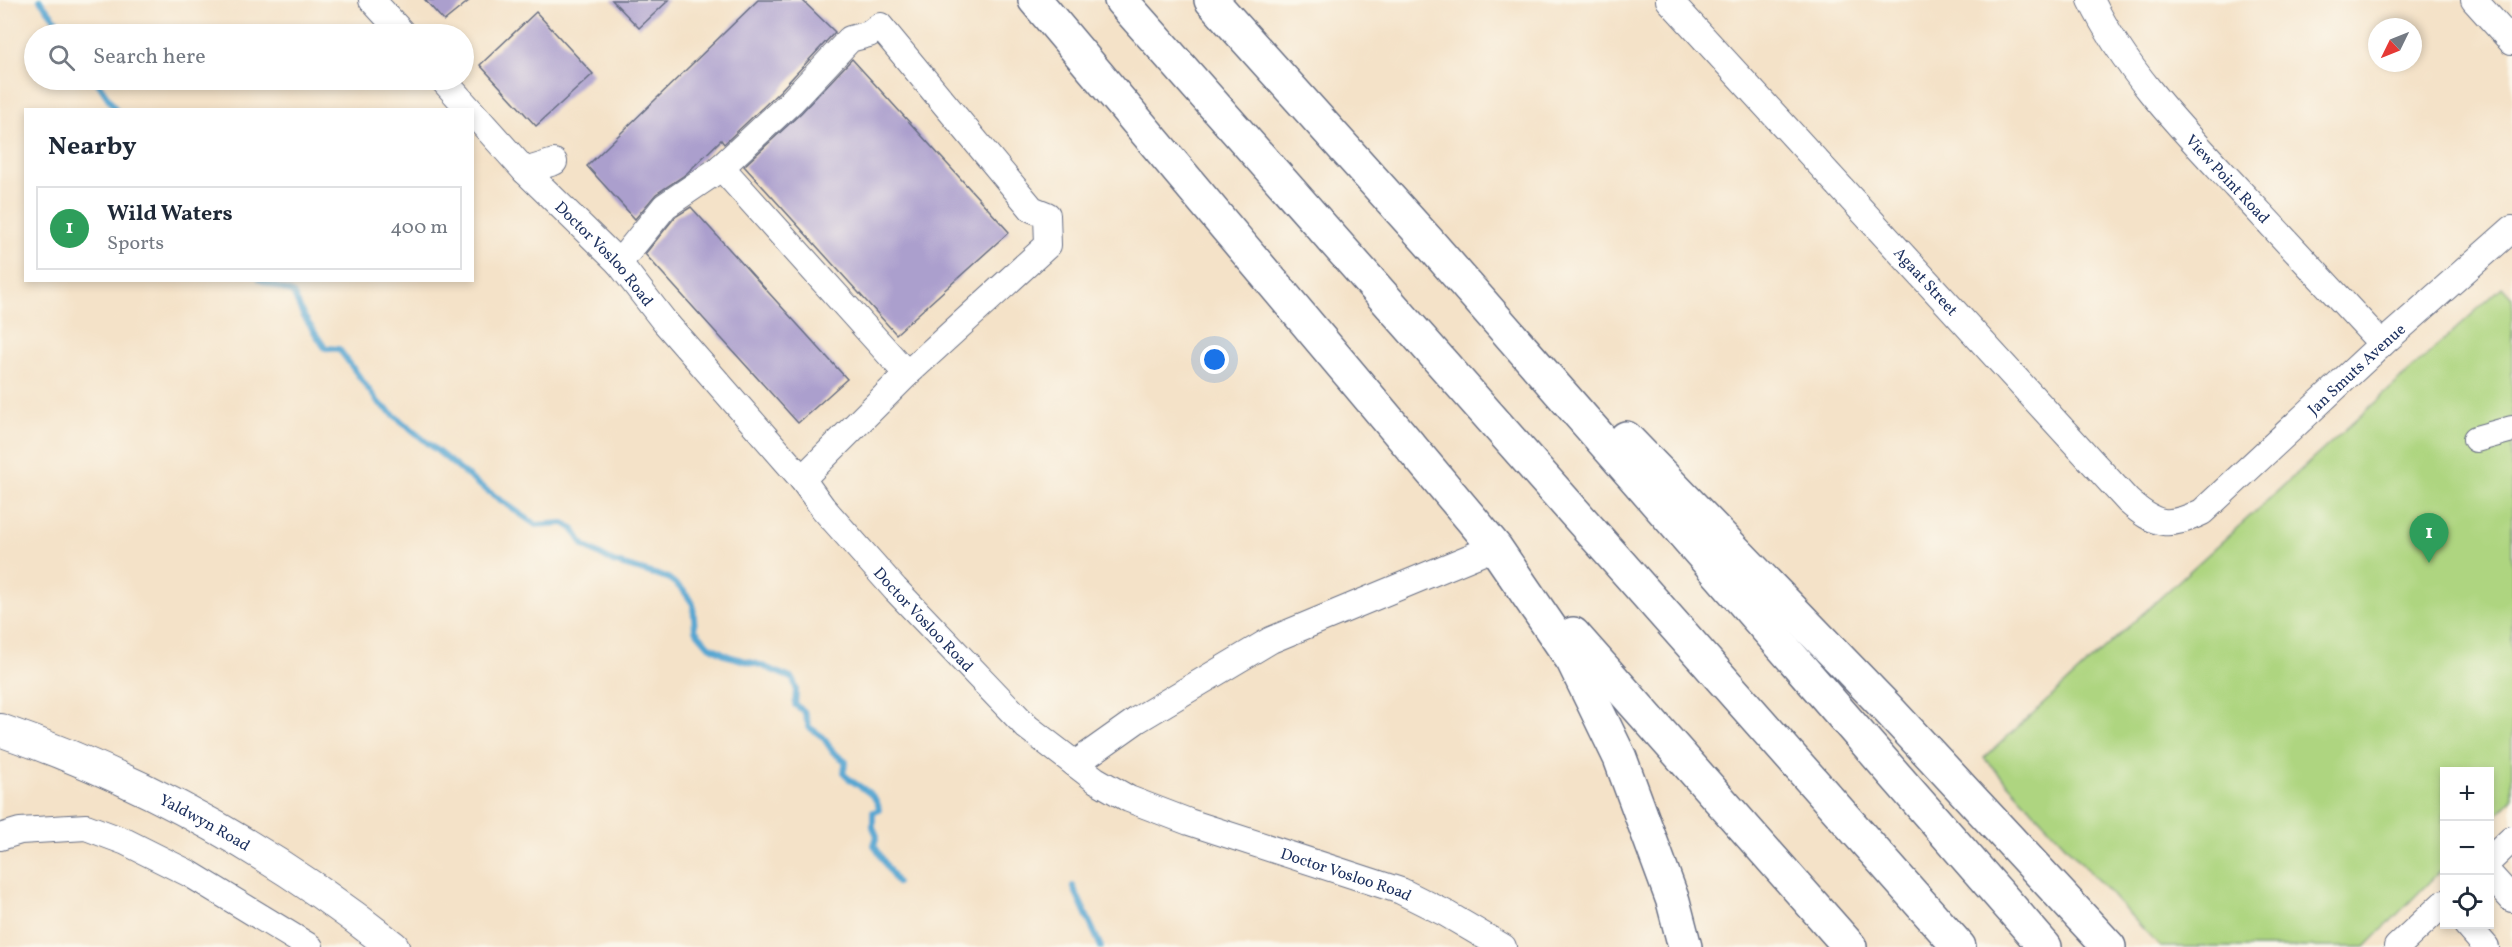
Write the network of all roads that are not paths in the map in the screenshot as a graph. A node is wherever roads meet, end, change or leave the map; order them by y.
1 (372, 0) edge
2 (1035, 0) edge
3 (1121, 0) edge
4 (1211, 0) edge
5 (1669, 0) edge
6 (2091, 0) edge
7 (2474, 0) edge
8 (394, 24) edge
9 (2512, 42) edge
10 (452, 90) edge
11 (468, 108) edge
12 (474, 114) edge
13 (554, 162) dead end
14 (721, 167) junction
15 (525, 171) junction
16 (2512, 229) edge
17 (1427, 240) junction
18 (619, 262) junction
19 (2382, 344) junction
20 (907, 374) junction
21 (2512, 429) edge
22 (2476, 439) dead end
23 (802, 479) junction
24 (2202, 512) joint
25 (1495, 547) junction
26 (0, 730) edge
27 (0, 743) edge
28 (1075, 764) junction
29 (0, 837) edge
30 (2512, 839) edge
31 (2494, 856) edge
32 (2494, 879) edge
33 (2512, 899) edge
34 (2440, 909) edge
35 (2471, 929) edge
36 (2410, 943) edge
37 (310, 947) edge
38 (376, 947) edge
39 (393, 947) edge
40 (1503, 947) edge
41 (1685, 947) edge
42 (1850, 947) edge
43 (1959, 947) edge
44 (2045, 947) edge
45 (2109, 947) edge
46 (2487, 947) edge

1 - 8 street
2 - 25 highway
3 - 43 highway
4 - 17 highway
5 - 24 street, Agaat Street
6 - 19 street, View Point Road
7 - 9 street
10 - 11 street, Doctor Vosloo Road
12 - 15 street, Doctor Vosloo Road
13 - 15 street
14 - 18 street
14 - 20 street
14 - 20 street
15 - 18 street, Doctor Vosloo Road
16 - 19 street, Jan Smuts Avenue
17 - 44 highway
17 - 45 highway
18 - 23 street, Doctor Vosloo Road
19 - 24 street, Jan Smuts Avenue
20 - 23 street
21 - 22 street
23 - 28 street, Doctor Vosloo Road
25 - 28 street
25 - 41 highway
25 - 42 highway
26 - 39 main road, Yaldwyn Road
27 - 38 main road, Yaldwyn Road
28 - 40 street, Doctor Vosloo Road
29 - 37 street
30 - 31 street
32 - 33 street
34 - 36 street
35 - 46 street

